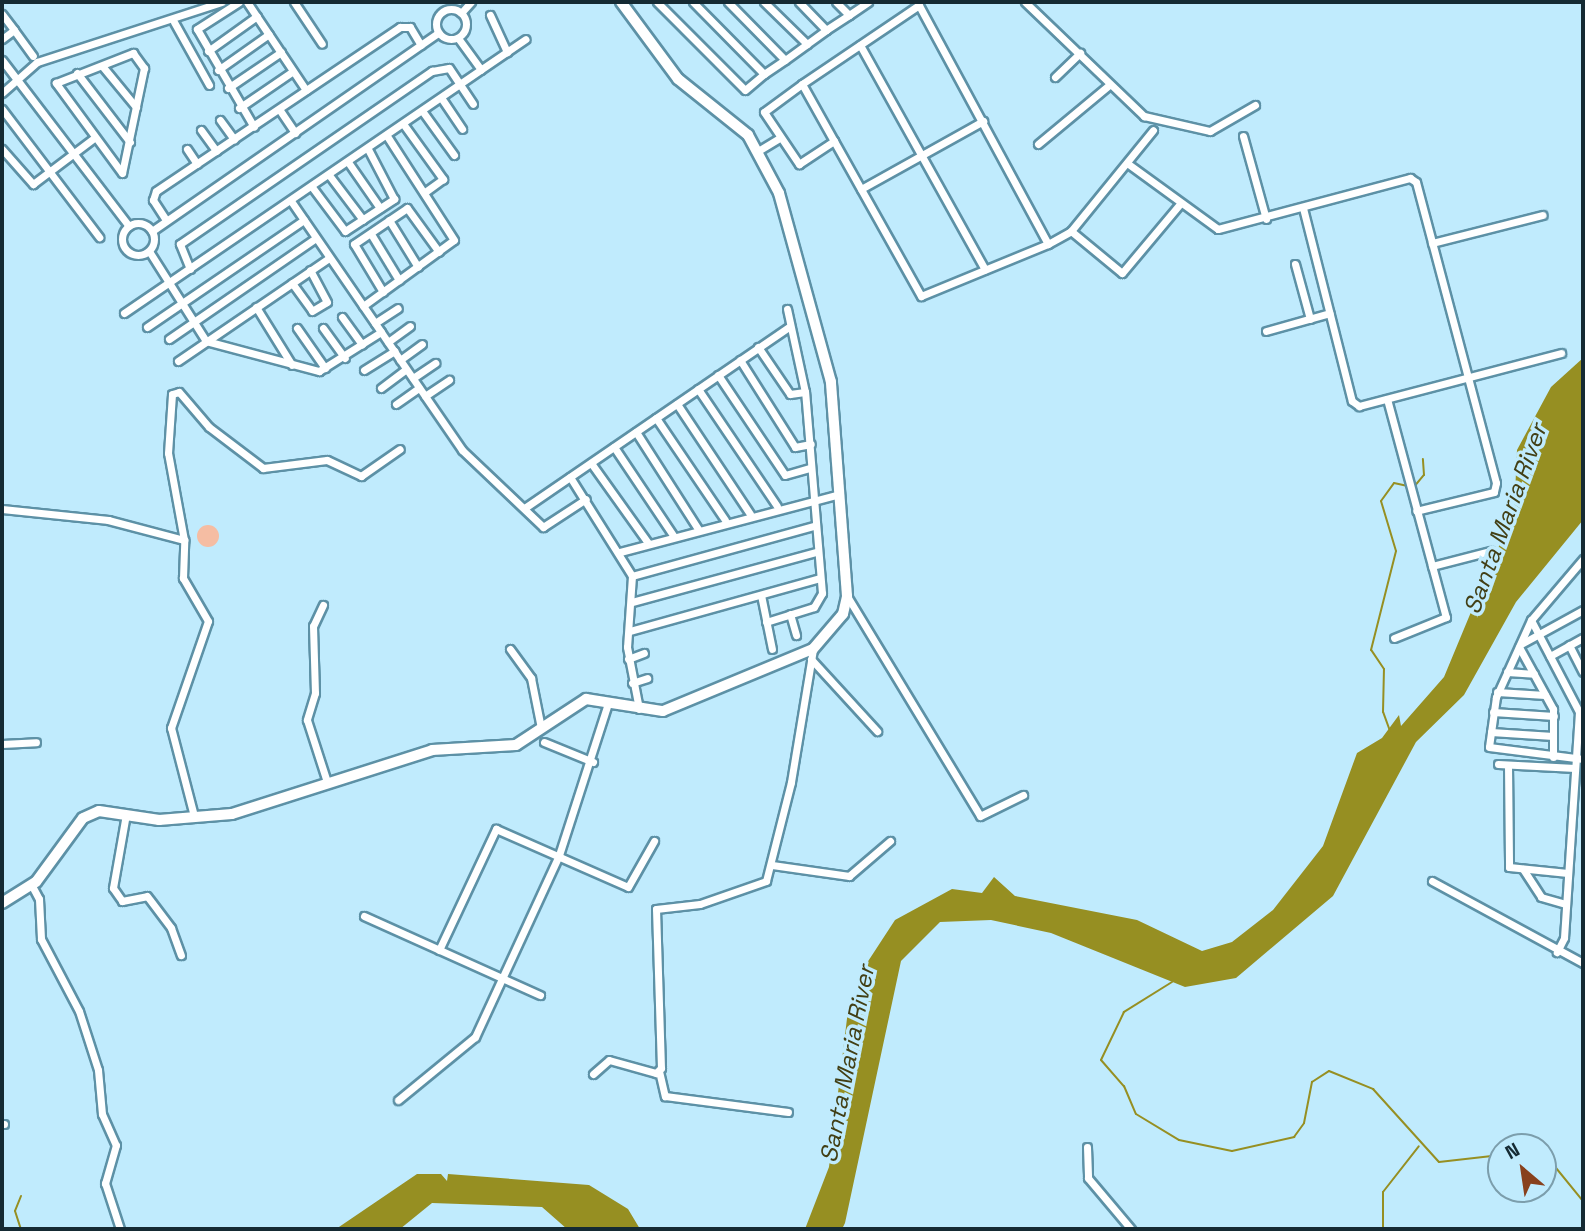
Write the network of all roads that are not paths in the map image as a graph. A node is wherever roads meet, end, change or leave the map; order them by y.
1 (222, 2) edge
2 (239, 2) edge
3 (247, 2) edge
4 (294, 2) edge
5 (471, 2) edge
6 (621, 2) edge
7 (657, 2) edge
8 (693, 2) edge
9 (728, 2) edge
10 (764, 2) edge
11 (799, 2) edge
12 (837, 2) edge
13 (868, 2) edge
14 (1025, 2) edge
15 (461, 13) junction
16 (2, 14) edge
17 (490, 15) dead end
18 (849, 15) junction
19 (257, 16) junction
20 (174, 22) junction
21 (14, 30) junction
22 (826, 30) junction
23 (438, 33) junction
24 (269, 34) junction
25 (458, 38) junction
26 (2, 39) edge
27 (526, 39) dead end
28 (322, 44) dead end
29 (807, 44) junction
30 (421, 45) junction
31 (860, 45) junction
32 (208, 51) junction
33 (281, 52) junction
34 (507, 52) junction
35 (1080, 53) junction
36 (33, 56) dead end
37 (2, 60) edge
38 (785, 60) junction
39 (103, 67) junction
40 (218, 70) junction
41 (481, 70) junction
42 (293, 71) junction
43 (77, 73) junction
44 (764, 75) junction
45 (1055, 77) dead end
46 (18, 82) junction
47 (802, 84) junction
48 (209, 85) dead end
49 (460, 85) junction
50 (1109, 85) junction
51 (228, 88) junction
52 (306, 90) junction
53 (2, 93) edge
54 (442, 99) junction
55 (473, 104) dead end
56 (1255, 105) dead end
57 (136, 107) junction
58 (239, 108) junction
59 (2, 109) edge
60 (279, 109) junction
61 (423, 112) junction
62 (220, 120) dead end
63 (983, 121) junction
64 (404, 125) junction
65 (254, 127) junction
66 (201, 130) dead end
67 (462, 130) dead end
68 (1153, 130) dead end
69 (295, 134) junction
70 (1243, 135) dead end
71 (387, 136) junction
72 (94, 138) junction
73 (779, 138) junction
74 (233, 139) junction
75 (834, 141) junction
76 (130, 142) junction
77 (1038, 144) dead end
78 (2, 149) edge
79 (187, 149) dead end
80 (368, 149) junction
81 (216, 151) junction
82 (758, 151) junction
83 (73, 155) junction
84 (454, 155) dead end
85 (921, 156) junction
86 (348, 162) junction
87 (1127, 163) junction
88 (197, 164) junction
89 (50, 172) junction
90 (329, 175) junction
91 (312, 187) junction
92 (861, 189) junction
93 (425, 192) junction
94 (291, 201) junction
95 (1180, 204) junction
96 (380, 208) junction
97 (1303, 208) junction
98 (1543, 215) dead end
99 (1266, 219) junction
100 (166, 220) junction
101 (304, 220) junction
102 (363, 220) junction
103 (389, 220) junction
104 (130, 226) junction
105 (152, 231) junction
106 (1071, 231) junction
107 (371, 234) junction
108 (99, 237) dead end
109 (316, 238) junction
110 (1432, 243) junction
111 (1048, 244) junction
112 (149, 251) junction
113 (439, 252) junction
114 (329, 258) junction
115 (1295, 264) dead end
116 (418, 267) junction
117 (190, 269) junction
118 (985, 270) junction
119 (310, 271) junction
120 (399, 280) junction
121 (292, 282) junction
122 (168, 284) junction
123 (383, 292) junction
124 (182, 305) junction
125 (363, 306) junction
126 (256, 307) junction
127 (398, 308) dead end
128 (787, 309) dead end
129 (124, 313) dead end
130 (1330, 313) junction
131 (342, 317) dead end
132 (1310, 319) junction
133 (193, 322) junction
134 (375, 323) junction
135 (411, 326) dead end
136 (790, 326) junction
137 (147, 327) dead end
138 (298, 328) dead end
139 (323, 328) dead end
140 (381, 331) junction
141 (1266, 331) dead end
142 (169, 339) dead end
143 (206, 341) junction
144 (388, 342) junction
145 (422, 344) dead end
146 (362, 345) junction
147 (758, 347) junction
148 (394, 351) junction
149 (1561, 353) dead end
150 (345, 358) junction
151 (400, 360) junction
152 (740, 360) junction
153 (178, 361) dead end
154 (435, 363) dead end
155 (293, 365) junction
156 (325, 368) junction
157 (406, 369) junction
158 (364, 370) dead end
159 (718, 375) junction
160 (1468, 377) junction
161 (412, 378) junction
162 (449, 380) dead end
163 (381, 388) dead end
164 (419, 388) junction
165 (698, 389) junction
166 (805, 392) junction
167 (425, 396) junction
168 (1387, 399) junction
169 (396, 404) dead end
170 (677, 404) junction
171 (656, 418) junction
172 (636, 432) junction
173 (810, 444) junction
174 (614, 447) junction
175 (400, 449) dead end
176 (591, 463) junction
177 (810, 468) junction
178 (570, 477) junction
179 (839, 494) junction
180 (814, 497) junction
181 (586, 499) junction
182 (777, 506) junction
183 (526, 507) junction
184 (2, 509) edge
185 (1416, 511) junction
186 (750, 514) junction
187 (725, 520) junction
188 (814, 526) junction
189 (698, 528) junction
190 (673, 535) junction
191 (184, 540) junction
192 (648, 543) junction
193 (1490, 551) dead end
194 (620, 552) junction
195 (816, 552) junction
196 (1583, 559) edge
197 (1432, 566) junction
198 (632, 576) junction
199 (820, 578) junction
200 (761, 595) junction
201 (847, 596) junction
202 (632, 602) junction
203 (323, 605) dead end
204 (1583, 610) edge
205 (790, 614) junction
206 (1531, 620) junction
207 (766, 622) junction
208 (630, 631) junction
209 (1539, 634) junction
210 (796, 635) dead end
211 (1394, 638) dead end
212 (1583, 638) edge
213 (1569, 645) junction
214 (1520, 646) junction
215 (509, 649) dead end
216 (772, 649) dead end
217 (644, 653) dead end
218 (812, 654) junction
219 (1550, 656) junction
220 (628, 659) junction
221 (1507, 672) junction
222 (1583, 672) edge
223 (1534, 674) junction
224 (647, 678) dead end
225 (632, 683) junction
226 (1497, 692) junction
227 (1545, 695) junction
228 (608, 703) junction
229 (639, 710) junction
230 (1581, 711) edge
231 (1493, 712) junction
232 (1554, 716) junction
233 (541, 728) junction
234 (877, 730) dead end
235 (1491, 732) junction
236 (1580, 735) edge
237 (1553, 736) junction
238 (36, 742) dead end
239 (544, 742) dead end
240 (2, 744) edge
241 (1553, 757) junction
242 (1579, 759) edge
243 (593, 762) junction
244 (1498, 764) dead end
245 (1508, 765) junction
246 (1575, 768) junction
247 (327, 782) junction
248 (1023, 795) dead end
249 (126, 814) junction
250 (194, 816) junction
251 (654, 841) dead end
252 (890, 841) dead end
253 (559, 855) junction
254 (772, 865) junction
255 (1523, 869) junction
256 (1568, 873) junction
257 (1432, 881) dead end
258 (31, 884) junction
259 (2, 903) edge
260 (1566, 904) junction
261 (364, 916) dead end
262 (439, 950) junction
263 (1557, 952) junction
264 (181, 956) dead end
265 (1583, 963) edge
266 (502, 978) junction
267 (540, 995) dead end
268 (659, 1071) junction
269 (593, 1074) dead end
270 (398, 1100) dead end
271 (788, 1112) dead end
272 (1087, 1147) dead end
273 (120, 1229) edge
274 (1131, 1229) edge

1 - 20 street
2 - 32 street
3 - 19 street
4 - 28 street
5 - 15 street
6 - 82 street
7 - 44 street
8 - 44 street
9 - 38 street
10 - 29 street
11 - 22 street
12 - 18 street
13 - 18 street
14 - 35 street
15 - 23 street
15 - 25 street
16 - 21 street
17 - 34 street
18 - 22 street
19 - 24 street
19 - 32 street
20 - 46 street
20 - 48 street
21 - 26 street
21 - 36 street
22 - 29 street
23 - 25 street
23 - 30 street
24 - 33 street
24 - 40 street
25 - 41 street
27 - 34 street
29 - 38 street
30 - 52 street
30 - 69 street
31 - 47 street
31 - 63 street
31 - 85 street
32 - 40 street
33 - 42 street
33 - 51 street
34 - 41 street
35 - 45 street
35 - 50 street
37 - 46 street
38 - 44 street
39 - 43 street
39 - 57 street
39 - 57 street
40 - 51 street
41 - 49 street
42 - 52 street
42 - 58 street
43 - 72 street
43 - 76 street
46 - 53 street
46 - 83 street
47 - 73 street
47 - 75 street
49 - 54 street
49 - 55 street
49 - 117 street
50 - 56 street
50 - 77 street
51 - 58 street
52 - 60 street
54 - 61 street
54 - 67 street
57 - 76 street
58 - 65 street
59 - 89 street
60 - 65 street
60 - 69 street
61 - 64 street
61 - 84 street
62 - 74 street
63 - 85 street
63 - 111 street
64 - 71 street
64 - 93 street
65 - 74 street
66 - 81 street
68 - 87 street
69 - 100 street
70 - 99 street
71 - 80 street
71 - 93 street
72 - 76 street
72 - 83 street
73 - 75 street
73 - 82 street
74 - 81 street
75 - 92 street
78 - 89 street
79 - 88 street
80 - 86 street
80 - 96 street
81 - 88 street
82 - 179 street
83 - 89 street
83 - 104 street
85 - 92 street
85 - 118 street
86 - 90 street
86 - 96 street
87 - 95 street
87 - 106 street
88 - 100 street
89 - 108 street
90 - 91 street
90 - 102 street
91 - 94 street
91 - 102 street
92 - 118 street
93 - 113 street
94 - 101 street
94 - 117 street
95 - 99 street
95 - 106 street
96 - 102 street
97 - 99 street
97 - 110 street
97 - 130 street
98 - 110 street
100 - 105 street
101 - 109 street
101 - 124 street
103 - 107 street
103 - 113 street
103 - 116 street
104 - 105 street
104 - 112 street
105 - 112 street
106 - 111 street
107 - 120 street
107 - 123 street
109 - 114 street
109 - 133 street
110 - 160 street
111 - 118 street
112 - 122 street
113 - 116 street
114 - 119 street
114 - 125 street
115 - 132 street
116 - 120 street
117 - 122 street
119 - 121 street
119 - 121 street
120 - 123 street
121 - 126 street
122 - 124 street
122 - 129 street
123 - 125 street
124 - 133 street
124 - 137 street
125 - 134 street
126 - 143 street
126 - 155 street
127 - 134 street
128 - 136 street
130 - 132 street
130 - 168 street
131 - 146 street
132 - 141 street
133 - 142 street
133 - 143 street
134 - 140 street
135 - 144 street
136 - 147 street
136 - 166 street
138 - 156 street
139 - 150 street
140 - 144 street
140 - 146 street
143 - 153 street
143 - 155 street
144 - 148 street
145 - 151 street
146 - 150 street
147 - 152 street
147 - 166 street
148 - 151 street
148 - 158 street
149 - 160 street
150 - 156 street
151 - 157 street
152 - 159 street
152 - 173 street
154 - 161 street
155 - 156 street
157 - 161 street
157 - 163 street
159 - 165 street
159 - 177 street
160 - 168 street
160 - 185 street
161 - 164 street
162 - 167 street
164 - 167 street
164 - 169 street
165 - 170 street
165 - 182 street
166 - 173 street
167 - 183 street
168 - 185 street
170 - 171 street
170 - 186 street
171 - 172 street
171 - 187 street
172 - 174 street
172 - 189 street
173 - 177 street
174 - 176 street
174 - 190 street
175 - 191 street
176 - 178 street
176 - 192 street
177 - 180 street
178 - 181 street
178 - 183 street
179 - 180 street
179 - 201 street
180 - 182 street
180 - 188 street
181 - 183 street
181 - 194 street
182 - 186 street
184 - 191 street
185 - 197 street
186 - 187 street
187 - 189 street
188 - 195 street
188 - 198 street
189 - 190 street
190 - 192 street
191 - 250 street
192 - 194 street
193 - 197 street
194 - 198 street
195 - 199 street
195 - 202 street
196 - 206 street
197 - 211 street
198 - 202 street
199 - 200 street
199 - 205 street
200 - 207 street
200 - 208 street
201 - 218 street
201 - 248 street
202 - 208 street
203 - 247 street
204 - 209 street
205 - 207 street
205 - 210 street
206 - 209 street
206 - 214 street
207 - 216 street
208 - 220 street
209 - 214 street
209 - 219 street
212 - 213 street
213 - 219 street
213 - 222 street
214 - 221 street
214 - 223 street
215 - 233 street
217 - 220 street
218 - 229 street
218 - 234 street
218 - 254 street
219 - 230 street
220 - 225 street
221 - 223 street
221 - 226 street
223 - 227 street
224 - 225 street
225 - 229 street
226 - 227 street
226 - 231 street
227 - 232 street
228 - 229 street
228 - 233 street
228 - 243 street
230 - 236 street
231 - 232 street
231 - 235 street
232 - 237 street
233 - 247 street
235 - 237 street
235 - 241 street
236 - 242 street
237 - 241 street
238 - 240 street
239 - 243 street
241 - 242 street
242 - 246 street
243 - 253 street
244 - 245 street
245 - 246 street
245 - 255 street
246 - 256 street
247 - 250 street
249 - 250 street
249 - 258 street
249 - 264 street
251 - 253 street
252 - 254 street
253 - 262 street
253 - 266 street
254 - 268 street
255 - 256 street
255 - 260 street
256 - 260 street
257 - 263 street
258 - 259 street
258 - 273 street
260 - 263 street
261 - 262 street
262 - 266 street
263 - 265 street
266 - 267 street
266 - 270 street
268 - 269 street
268 - 271 street
272 - 274 street

